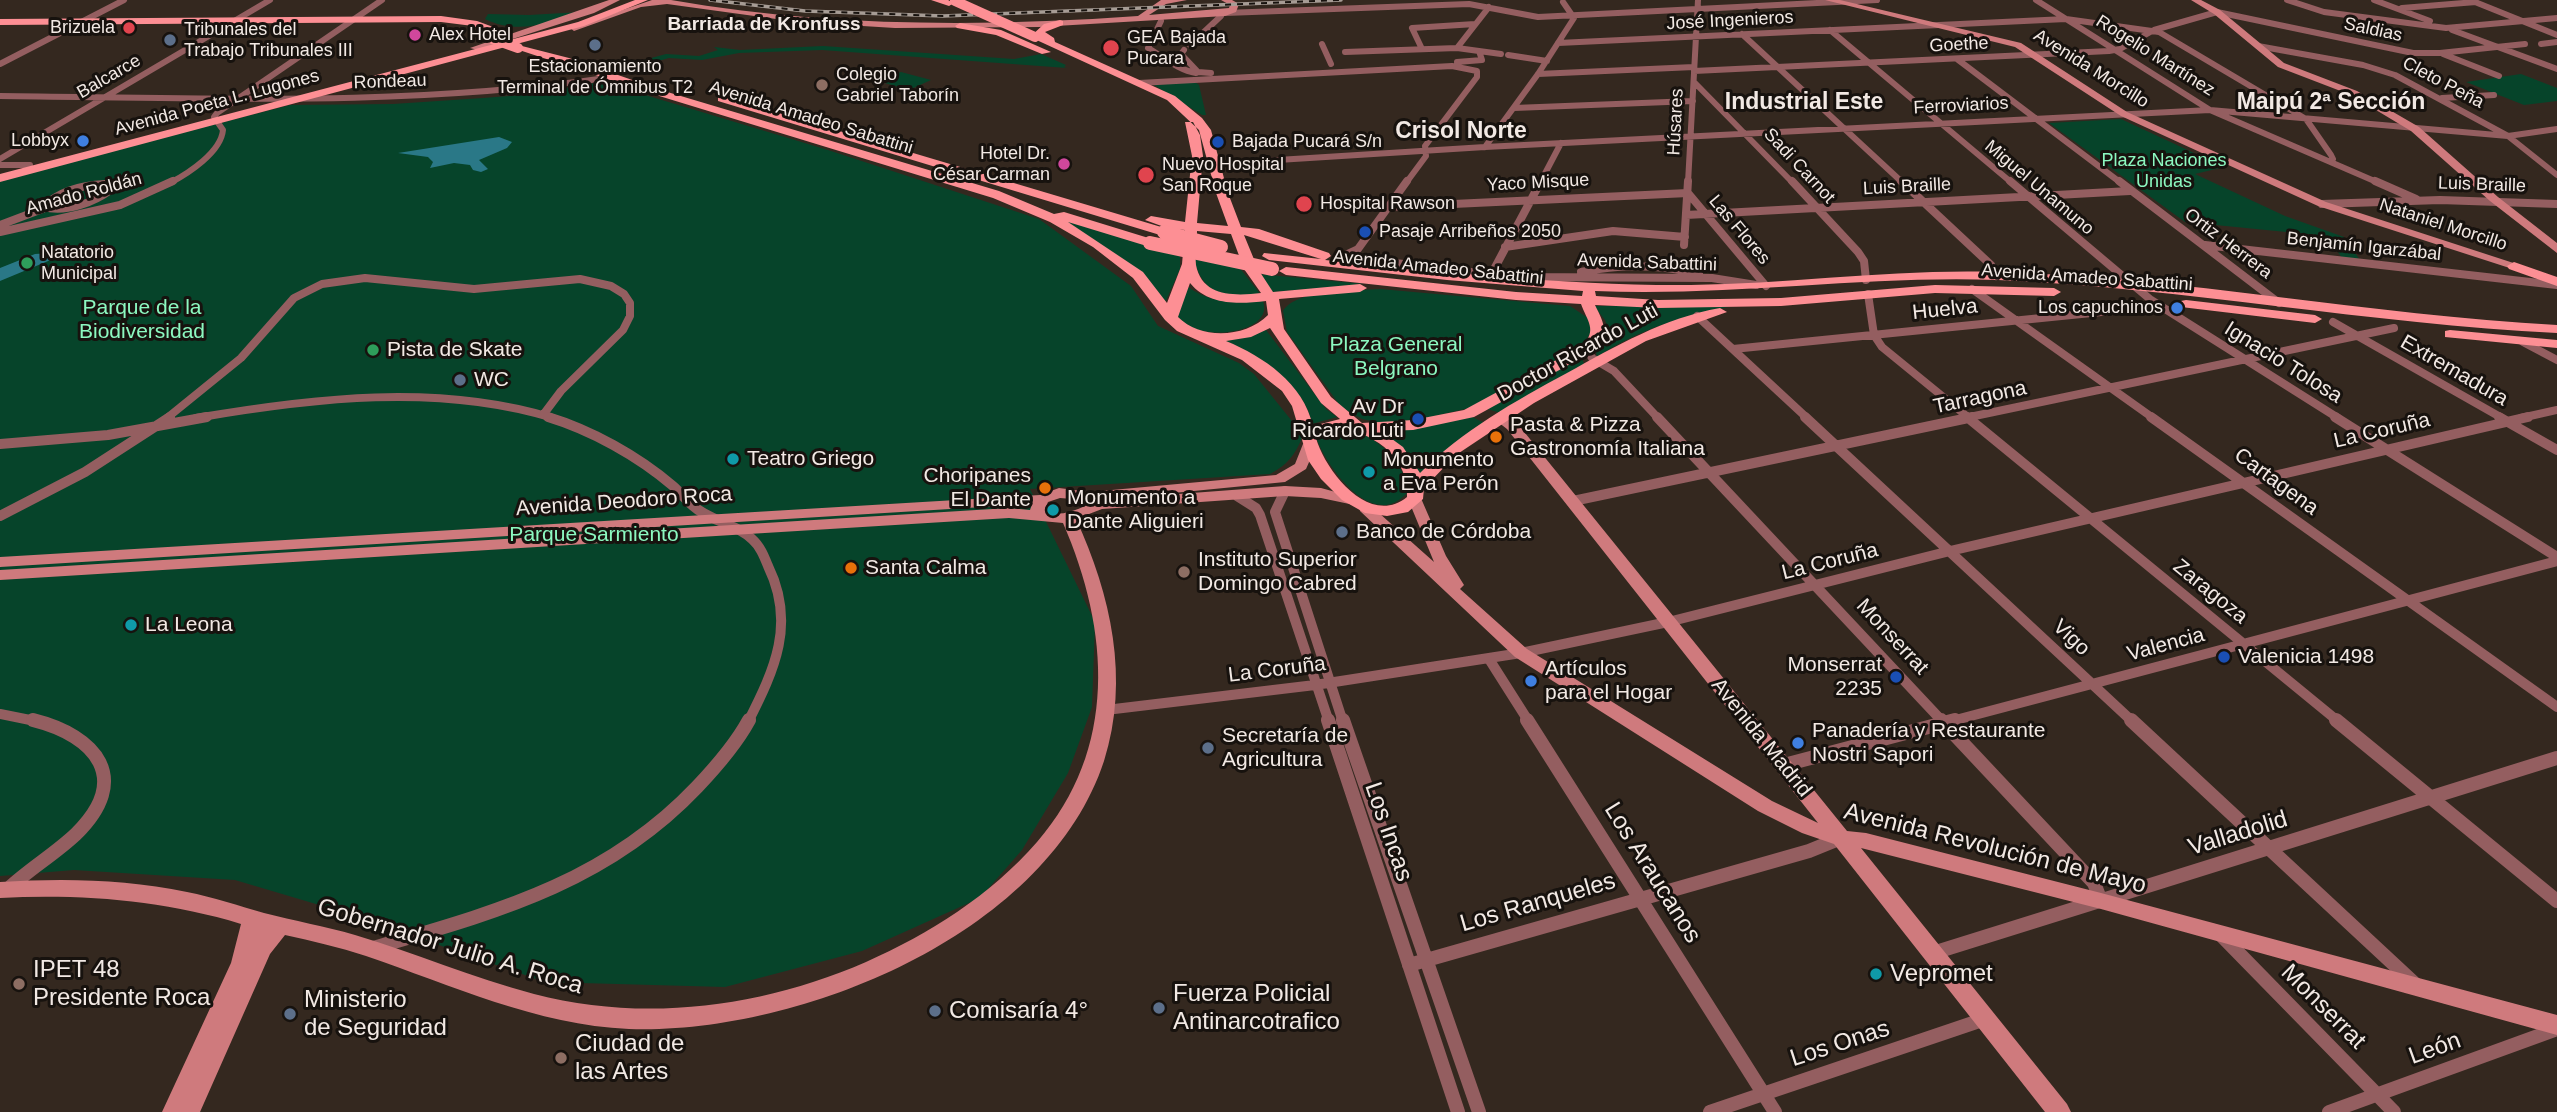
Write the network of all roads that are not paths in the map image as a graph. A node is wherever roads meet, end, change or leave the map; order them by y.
1 (124, 0) edge
2 (270, 0) edge
3 (382, 0) edge
4 (616, 0) edge
5 (634, 0) edge
6 (643, 0) edge
7 (656, 0) edge
8 (936, 0) edge
9 (1184, 0) edge
10 (1225, 0) edge
11 (1400, 0) edge
12 (1698, 0) edge
13 (1877, 0) edge
14 (2036, 0) edge
15 (2195, 0) edge
16 (2287, 0) edge
17 (2374, 0) edge
18 (669, 1) edge
19 (1832, 1) edge
20 (2473, 1) edge
21 (951, 2) edge
22 (1236, 2) edge
23 (1563, 2) edge
24 (1157, 5) edge
25 (1420, 5) junction
26 (1388, 7) junction
27 (1489, 7) junction
28 (1698, 9) junction
29 (2396, 9) junction
30 (2217, 12) junction
31 (1483, 14) junction
32 (1223, 15) junction
33 (1573, 15) junction
34 (1165, 18) junction
35 (2557, 18) edge
36 (2066, 19) junction
37 (83, 21) junction
38 (576, 21) junction
39 (1526, 21) dead end
40 (2522, 21) junction
41 (234, 22) junction
42 (352, 22) junction
43 (1060, 23) junction
44 (0, 24) edge
45 (1475, 24) junction
46 (1934, 25) junction
47 (960, 26) joint
48 (994, 26) junction
49 (73, 27) junction
50 (2446, 28) junction
51 (1830, 30) junction
52 (2154, 30) junction
53 (1742, 34) junction
54 (2557, 35) edge
55 (1696, 37) junction
56 (2557, 42) edge
57 (1558, 43) junction
58 (1322, 44) dead end
59 (2525, 44) dead end
60 (2540, 44) dead end
61 (2258, 46) junction
62 (2497, 47) junction
63 (1457, 48) junction
64 (1422, 49) junction
65 (477, 50) junction
66 (2115, 50) junction
67 (1479, 51) junction
68 (1345, 52) dead end
69 (2440, 53) junction
70 (2037, 55) junction
71 (1957, 59) junction
72 (1547, 61) junction
73 (1868, 63) junction
74 (0, 64) edge
75 (1396, 65) dead end
76 (1778, 67) junction
77 (2556, 68) edge
78 (1694, 69) junction
79 (1202, 73) junction
80 (1538, 74) junction
81 (2499, 76) dead end
82 (613, 77) junction
83 (1131, 82) junction
84 (1693, 82) junction
85 (335, 94) junction
86 (0, 96) edge
87 (2494, 96) dead end
88 (105, 97) junction
89 (2439, 98) junction
90 (234, 99) junction
91 (281, 100) junction
92 (297, 100) junction
93 (1693, 101) junction
94 (1514, 108) junction
95 (2210, 110) junction
96 (2124, 114) junction
97 (2035, 118) junction
98 (216, 119) junction
99 (2306, 119) junction
100 (1939, 123) junction
101 (1843, 128) junction
102 (2415, 129) junction
103 (2557, 129) edge
104 (1746, 134) junction
105 (2508, 136) junction
106 (1690, 137) junction
107 (1560, 143) junction
108 (1485, 148) junction
109 (1425, 151) junction
110 (0, 159) edge
111 (2330, 161) junction
112 (0, 165) edge
113 (30, 165) junction
114 (1198, 165) junction
115 (1214, 165) junction
116 (0, 172) edge
117 (2557, 175) edge
118 (0, 178) edge
119 (1018, 186) junction
120 (2130, 191) junction
121 (995, 194) junction
122 (1688, 194) junction
123 (2025, 197) junction
124 (1531, 199) junction
125 (2416, 199) junction
126 (2494, 199) junction
127 (1923, 202) junction
128 (2322, 204) junction
129 (2557, 204) edge
130 (1191, 207) junction
131 (1389, 207) junction
132 (45, 208) junction
133 (1816, 208) junction
134 (1707, 214) junction
135 (1686, 215) junction
136 (1150, 220) junction
137 (1233, 223) junction
138 (0, 225) edge
139 (1190, 227) junction
140 (0, 232) edge
141 (2203, 245) junction
142 (1505, 247) junction
143 (2557, 249) edge
144 (1319, 254) junction
145 (1341, 257) junction
146 (1189, 261) junction
147 (1270, 262) junction
148 (2514, 266) junction
149 (1481, 274) junction
150 (1457, 275) junction
151 (1996, 276) junction
152 (1556, 277) junction
153 (1493, 278) junction
154 (1712, 278) junction
155 (2556, 280) edge
156 (2522, 281) junction
157 (1766, 286) junction
158 (1867, 287) junction
159 (2133, 287) junction
160 (1437, 288) junction
161 (1589, 288) junction
162 (1972, 289) junction
163 (1271, 297) junction
164 (1781, 302) junction
165 (2156, 303) junction
166 (2279, 303) junction
167 (2195, 306) junction
168 (1697, 316) junction
169 (1171, 317) junction
170 (1274, 317) junction
171 (2015, 320) junction
172 (2333, 321) junction
173 (2394, 328) junction
174 (2557, 329) edge
175 (1200, 335) junction
176 (1874, 335) junction
177 (2359, 337) junction
178 (2557, 337) edge
179 (2523, 342) junction
180 (2557, 344) edge
181 (1587, 349) junction
182 (1733, 349) junction
183 (2246, 360) junction
184 (2557, 360) edge
185 (1598, 362) junction
186 (2111, 388) junction
187 (2557, 410) edge
188 (1479, 411) junction
189 (543, 415) junction
190 (1968, 418) junction
191 (1501, 419) junction
192 (2507, 421) junction
193 (1359, 426) junction
194 (153, 428) junction
195 (1309, 440) junction
196 (0, 444) edge
197 (1836, 446) junction
198 (2387, 450) junction
199 (2557, 450) edge
200 (1709, 472) junction
201 (2244, 483) junction
202 (1285, 491) junction
203 (1416, 492) junction
204 (1071, 495) junction
205 (1237, 496) junction
206 (1042, 499) junction
207 (1573, 501) junction
208 (1361, 505) junction
209 (0, 516) edge
210 (1041, 516) junction
211 (1072, 516) junction
212 (713, 518) junction
213 (2090, 519) junction
214 (740, 528) junction
215 (1950, 551) junction
216 (2557, 559) edge
217 (0, 562) edge
218 (0, 575) edge
219 (1815, 586) junction
220 (2408, 601) junction
221 (1472, 611) junction
222 (1668, 622) junction
223 (2244, 644) junction
224 (1521, 653) junction
225 (1489, 659) junction
226 (1330, 683) junction
227 (2093, 684) junction
228 (1315, 685) junction
229 (2557, 707) edge
230 (1106, 710) junction
231 (0, 714) edge
232 (1945, 723) junction
233 (2557, 758) edge
234 (1784, 765) junction
235 (2431, 797) junction
236 (1842, 838) junction
237 (2269, 848) junction
238 (4, 890) edge
239 (1641, 897) junction
240 (2101, 901) junction
241 (2557, 901) edge
242 (253, 918) junction
243 (281, 925) junction
244 (2219, 933) junction
245 (370, 949) junction
246 (1933, 953) junction
247 (1426, 959) junction
248 (1409, 965) junction
249 (2420, 988) junction
250 (1985, 1019) junction
251 (2557, 1027) edge
252 (1763, 1093) junction
253 (2377, 1094) junction
254 (174, 1112) edge
255 (188, 1112) edge
256 (1458, 1112) edge
257 (1479, 1112) edge
258 (1710, 1112) edge
259 (1775, 1112) edge
260 (2059, 1112) edge
261 (2329, 1112) edge
262 (2395, 1112) edge

1 - 37 street
2 - 41 street, Balcarce
3 - 42 street
4 - 38 main road
5 - 38 main road, Avenida Poeta L. Lugones
6 - 38 main road, Avenida Poeta L. Lugones
7 - 18 main road
8 - 21 main road
9 - 24 main road
10 - 22 main road
11 - 25 street
11 - 26 street
12 - 28 street, Húsares
13 - 19 street
14 - 36 street, Rogelio Martínez
15 - 30 main road
16 - 50 street
17 - 29 street
18 - 47 main road
18 - 48 main road
18 - 65 main road
19 - 28 street
19 - 46 main road, Avenida Morcillo
20 - 29 street
20 - 40 street
21 - 83 main road, bridge
22 - 32 main road
23 - 33 street
24 - 34 main road
24 - 48 main road
25 - 26 street
25 - 27 street
26 - 32 street
27 - 31 street
27 - 33 street
28 - 33 street
28 - 55 street, Húsares
29 - 50 street
30 - 52 street, Goethe
30 - 61 main road
30 - 69 street, Saldias
31 - 39 street
31 - 45 street
32 - 34 main road
32 - 79 street
33 - 57 street
34 - 43 main road
34 - 79 street
35 - 40 street
36 - 46 street, José Ingenieros
36 - 52 street, José Ingenieros
36 - 66 street, Rogelio Martínez
37 - 41 main road
37 - 44 main road
37 - 49 street
38 - 42 main road
38 - 65 main road, Avenida Poeta L. Lugones
40 - 50 street
40 - 54 street
41 - 42 main road
41 - 49 main road
41 - 88 street, Balcarce
42 - 82 main road, Avenida Amadeo Sabattini, bridge
42 - 90 street
42 - 119 main road, Avenida Amadeo Sabattini
43 - 48 main road
43 - 83 main road
44 - 49 main road
45 - 63 street
45 - 64 street
46 - 51 street, José Ingenieros
46 - 70 main road, Avenida Morcillo
47 - 48 main road
48 - 83 main road
49 - 74 street
50 - 62 street
51 - 53 street, José Ingenieros
51 - 73 street, Miguel Unamuno
52 - 66 street, Goethe
52 - 99 street
53 - 55 street, José Ingenieros
53 - 76 street
55 - 57 street, José Ingenieros
55 - 78 street, Húsares
56 - 60 street
57 - 72 street
58 - 79 street
59 - 62 street, Saldias
61 - 89 street, Cleto Peña
61 - 102 main road
62 - 69 street, Saldias
62 - 77 street
63 - 64 street
63 - 67 street
64 - 68 street
65 - 85 main road, Avenida Poeta L. Lugones
65 - 91 main road, Avenida Poeta L. Lugones
66 - 70 street, Goethe
66 - 95 street, Rogelio Martínez
67 - 72 street
67 - 75 street
69 - 81 street
70 - 71 street, Goethe
70 - 96 main road, Avenida Morcillo
71 - 73 street, Goethe
71 - 97 street, Ortiz Herrera
72 - 80 street
73 - 76 street, Goethe
73 - 100 street, Miguel Unamuno
76 - 78 street, Goethe
76 - 101 street
78 - 80 street, Goethe
78 - 84 street, Húsares
80 - 94 street
82 - 85 street, Rondeau
82 - 121 main road, Avenida Amadeo Sabattini
83 - 109 street
83 - 114 main road
83 - 115 main road
84 - 93 street, Húsares
84 - 104 street, Sadi Carnot
85 - 92 main road, Avenida Poeta L. Lugones
86 - 88 street
87 - 89 street
88 - 90 street
88 - 110 street, Balcarce
89 - 105 street, Cleto Peña
90 - 91 street
90 - 98 street
91 - 92 street
91 - 98 main road, Avenida Poeta L. Lugones
92 - 98 main road, Avenida Poeta L. Lugones
93 - 94 street
93 - 106 street, Húsares
94 - 108 street
95 - 96 street, Ferroviarios
95 - 99 street, Ferroviarios
95 - 111 street, Rogelio Martínez
96 - 97 street, Ferroviarios
96 - 128 main road, Avenida Morcillo
97 - 100 street, Ferroviarios
97 - 120 street, Ortiz Herrera
98 - 113 main road, Avenida Poeta L. Lugones
98 - 118 main road, Avenida Poeta L. Lugones
98 - 140 street, Amado Roldán
99 - 102 street, Ferroviarios
99 - 111 street
100 - 101 street, Ferroviarios
100 - 123 street, Miguel Unamuno
101 - 104 street, Ferroviarios
101 - 127 street
102 - 105 street, Ferroviarios
102 - 126 main road
103 - 105 street, Ferroviarios
104 - 106 street, Ferroviarios
104 - 133 street, Sadi Carnot
105 - 117 street, Cleto Peña
106 - 107 street, Ferroviarios
106 - 122 street, Húsares
107 - 108 street, Ferroviarios
107 - 124 street
108 - 109 street, Ferroviarios
109 - 115 street, Ferroviarios
109 - 131 street
111 - 125 street, Rogelio Martínez
112 - 113 street
113 - 116 main road, Avenida Poeta L. Lugones
114 - 115 street, Ferroviarios
114 - 130 main road
115 - 137 main road
119 - 136 main road
119 - 147 main road, Avenida Amadeo Sabattini, bridge
120 - 123 street, Luis Braille
120 - 141 street, Ortiz Herrera
121 - 147 main road, Avenida Amadeo Sabattini, bridge
121 - 169 main road
122 - 124 street, Yaco Misque
122 - 134 street, Las Flores
122 - 135 street, Húsares
123 - 127 street, Luis Braille
123 - 159 street, Miguel Unamuno
124 - 131 street, Yaco Misque
124 - 142 street
125 - 126 street, Luis Braille
125 - 128 street, Luis Braille
126 - 129 street, Luis Braille
126 - 143 main road
127 - 133 street, Luis Braille
127 - 151 street
128 - 148 main road, Nataniel Morcillo
130 - 136 main road
130 - 139 main road
131 - 145 street
132 - 132 street
132 - 138 street
133 - 134 street, Luis Braille
133 - 158 street, Sadi Carnot
134 - 135 street, Luis Braille
134 - 157 street, Las Flores
135 - 142 street, Húsares
136 - 139 main road
137 - 139 main road
137 - 144 main road
137 - 163 main road
139 - 146 main road
141 - 156 street, Benjamín Igarzábal
141 - 166 street, Ortiz Herrera
142 - 153 street
144 - 145 street, Avenida Sabattini
144 - 150 main road
145 - 149 street, Avenida Sabattini
146 - 163 main road
146 - 169 main road
147 - 153 main road, Avenida Amadeo Sabattini
147 - 160 main road, Avenida Amadeo Sabattini
148 - 155 main road
148 - 156 street
149 - 150 street
149 - 153 street, Avenida Sabattini
150 - 153 main road
151 - 158 main road, Avenida Amadeo Sabattini
151 - 159 main road, Avenida Amadeo Sabattini
152 - 153 street, Avenida Sabattini
152 - 154 street
152 - 161 street, Avenida Sabattini
153 - 161 main road, Avenida Amadeo Sabattini
154 - 157 street, Avenida Sabattini
154 - 161 street, Avenida Sabattini
155 - 156 street, Benjamín Igarzábal
157 - 158 main road, Avenida Amadeo Sabattini
157 - 161 main road, Avenida Amadeo Sabattini
158 - 162 main road, Avenida Amadeo Sabattini
158 - 164 main road, Avenida Amadeo Sabattini
158 - 176 street
159 - 165 street, Ignacio Tolosa
159 - 166 main road, Avenida Amadeo Sabattini
160 - 161 main road, Avenida Amadeo Sabattini
160 - 163 main road
161 - 164 main road, Avenida Amadeo Sabattini
161 - 181 main road, Doctor Ricardo Luti
162 - 165 main road, Avenida Amadeo Sabattini
162 - 171 street, Cartagena
163 - 170 main road
164 - 168 main road, Doctor Ricardo Luti
165 - 167 main road, Avenida Amadeo Sabattini
165 - 171 street, Huelva
165 - 183 street, Ignacio Tolosa
166 - 174 main road, Avenida Amadeo Sabattini
167 - 172 main road, Avenida Amadeo Sabattini
167 - 178 main road
168 - 182 street, Vigo
168 - 185 main road, Doctor Ricardo Luti
169 - 175 main road
170 - 175 main road
170 - 193 main road
171 - 176 street, Huelva
171 - 186 street, Cartagena
172 - 173 main road, Avenida Amadeo Sabattini
172 - 177 street, Extremadura
173 - 177 street, Tarragona
173 - 179 main road, Avenida Amadeo Sabattini
175 - 195 main road
176 - 182 street, Huelva
176 - 190 street, Zaragoza
177 - 183 street, Tarragona
177 - 192 street, Extremadura
179 - 180 main road, Avenida Amadeo Sabattini
179 - 184 street
181 - 185 street, Monserrat
181 - 188 main road, Doctor Ricardo Luti
182 - 197 street, Vigo
183 - 186 street, Tarragona
183 - 198 street, Ignacio Tolosa
185 - 191 main road, Doctor Ricardo Luti
185 - 200 street, Monserrat
186 - 190 street, Tarragona
186 - 201 street, Cartagena
187 - 192 street, La Coruña
188 - 191 main road, Avenida Madrid
188 - 193 main road, Doctor Ricardo Luti
189 - 194 street
189 - 194 street
189 - 212 street
190 - 197 street, Tarragona
190 - 213 street, Zaragoza
191 - 203 main road, Doctor Ricardo Luti
191 - 207 main road, Avenida Madrid
192 - 198 street, La Coruña
192 - 199 street, Extremadura
193 - 195 main road, Doctor Ricardo Luti
193 - 203 main road
194 - 196 street
194 - 209 street
195 - 204 main road, Avenida Deodoro Roca
195 - 208 main road
197 - 200 street, Tarragona
197 - 215 street, Vigo
198 - 201 street, La Coruña
198 - 216 street, Ignacio Tolosa
200 - 207 street, Tarragona
200 - 219 street, Monserrat
201 - 213 street, La Coruña
201 - 220 street, Cartagena
202 - 205 main road, Avenida Deodoro Roca
202 - 208 main road, Avenida Deodoro Roca
202 - 226 street, Los Incas
203 - 208 main road
203 - 221 main road, Avenida Revolución de Mayo
204 - 206 main road, Avenida Deodoro Roca
204 - 211 main road
205 - 211 main road, Avenida Deodoro Roca
205 - 228 street, Los Incas
206 - 210 main road
206 - 212 main road, Avenida Deodoro Roca
207 - 222 main road, Avenida Madrid
208 - 221 main road, Avenida Revolución de Mayo
210 - 211 main road, Avenida Deodoro Roca
210 - 214 main road, Avenida Deodoro Roca
211 - 230 main road, Gobernador Julio A. Roca
212 - 214 street
212 - 217 main road, Avenida Deodoro Roca
213 - 215 street, La Coruña
213 - 223 street, Zaragoza
214 - 218 main road, Avenida Deodoro Roca
214 - 245 street
215 - 219 street, La Coruña
215 - 227 street, Vigo
216 - 220 street, Valencia
219 - 222 street, La Coruña
219 - 232 street, Monserrat
220 - 223 street, Valencia
220 - 229 street, Cartagena
221 - 224 main road, Avenida Revolución de Mayo
222 - 224 street, La Coruña
222 - 234 main road, Avenida Madrid
223 - 227 street, Valencia
223 - 235 street, Zaragoza
224 - 225 street, La Coruña
224 - 236 main road, Avenida Revolución de Mayo
225 - 226 street, La Coruña
225 - 239 street, Los Araucanos
226 - 228 street, La Coruña
226 - 247 street, Los Incas
227 - 232 street, Valencia
227 - 237 street, Vigo
228 - 230 street, La Coruña
228 - 248 street, Los Incas
230 - 245 main road, Gobernador Julio A. Roca
231 - 238 street
232 - 234 street, Valencia
232 - 240 street, Monserrat
233 - 235 street, Valladolid
234 - 236 main road, Avenida Madrid
235 - 237 street, Valladolid
235 - 241 street, Zaragoza
236 - 239 street, Los Ranqueles
236 - 240 main road, Avenida Revolución de Mayo
236 - 246 main road, Avenida Madrid
237 - 240 street, Valladolid
237 - 249 street, Vigo
238 - 242 main road
239 - 247 street, Los Ranqueles
239 - 252 street, Los Araucanos
240 - 244 main road, Avenida Revolución de Mayo
240 - 246 street, Valladolid
242 - 243 main road, Gobernador Julio A. Roca
242 - 254 main road
243 - 245 main road, Gobernador Julio A. Roca
243 - 255 main road
244 - 249 main road, Avenida Revolución de Mayo
244 - 253 street, Monserrat
246 - 250 main road, Avenida Madrid
247 - 248 street, Los Ranqueles
247 - 257 street, Los Incas
248 - 256 street, Los Incas
249 - 251 main road, Avenida Revolución de Mayo
250 - 252 street, Los Onas
250 - 260 main road, Avenida Madrid
251 - 253 street, León
252 - 258 street, Los Onas
252 - 259 street, Los Araucanos
253 - 261 street, León
253 - 262 street, Monserrat

